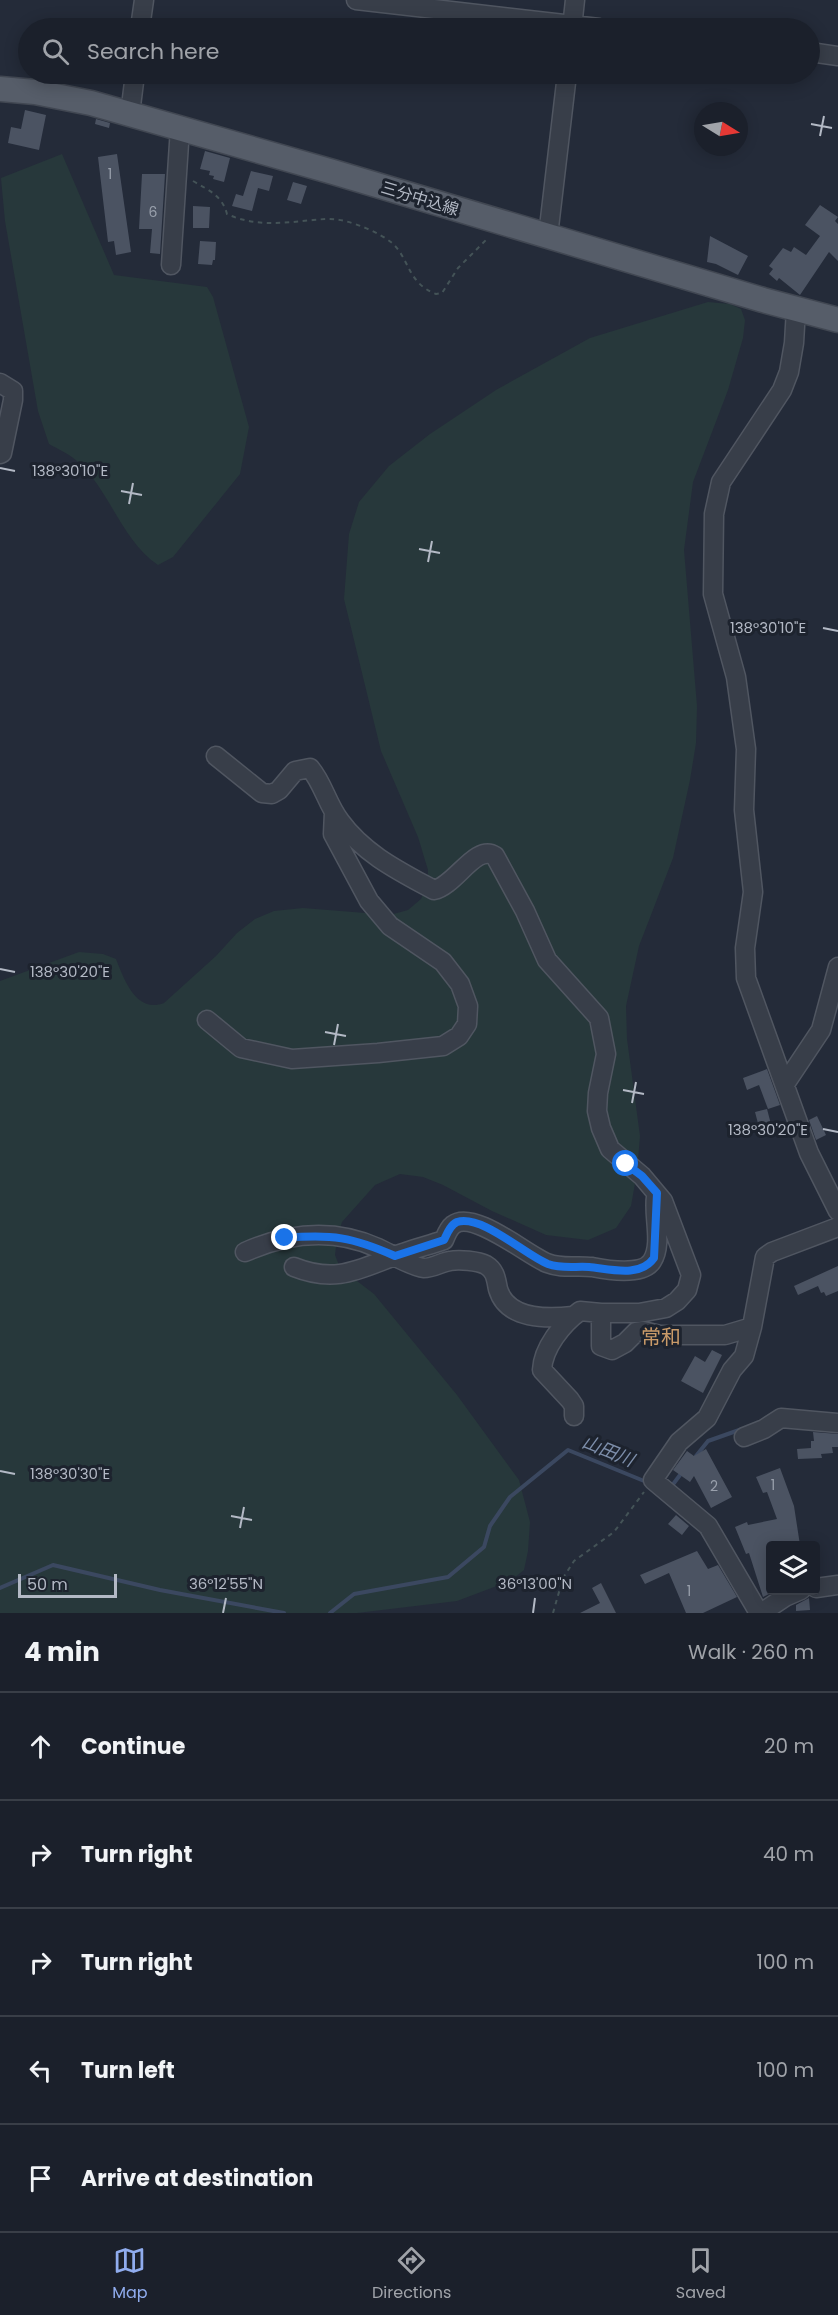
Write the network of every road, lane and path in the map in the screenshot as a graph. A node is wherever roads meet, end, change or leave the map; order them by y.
1 (144, 0) edge
2 (356, 0) edge
3 (575, 0) edge
4 (141, 18) edge
5 (500, 18) edge
6 (573, 18) edge
7 (820, 53) edge
8 (838, 56) edge
9 (134, 84) edge
10 (566, 84) edge
11 (0, 89) edge
12 (130, 114) junction
13 (180, 128) junction
14 (176, 170) junction
15 (501, 222) junction
16 (548, 236) junction
17 (171, 265) dead end
18 (796, 309) junction
19 (838, 320) edge
20 (0, 383) edge
21 (0, 454) edge
22 (216, 756) dead end
23 (334, 812) junction
24 (838, 967) edge
25 (833, 1000) edge
26 (207, 1020) dead end
27 (785, 1084) junction
28 (657, 1193) junction
29 (838, 1211) edge
30 (838, 1227) edge
31 (245, 1252) dead end
32 (395, 1256) junction
33 (294, 1267) dead end
34 (601, 1313) junction
35 (573, 1316) junction
36 (752, 1327) junction
37 (574, 1416) dead end
38 (838, 1423) edge
39 (744, 1437) dead end
40 (653, 1480) junction
41 (838, 1585) edge
42 (820, 1587) edge
43 (788, 1595) edge
44 (553, 1613) edge
45 (760, 1613) edge

1 - 4 street
2 - 5 street
3 - 6 street
7 - 8 street
9 - 12 street
10 - 16 street
11 - 12 main road, 三分中込線
12 - 13 main road, 三分中込線
13 - 14 street
13 - 15 main road, 三分中込線
14 - 15 path
14 - 17 street
15 - 16 main road, 三分中込線
16 - 18 main road, 三分中込線
18 - 19 main road, 三分中込線
18 - 27 street
20 - 21 street
22 - 23 street
23 - 26 street
23 - 28 street
24 - 25 street
25 - 27 street
27 - 29 street
28 - 32 street
28 - 34 street
30 - 36 street
31 - 32 street
32 - 33 street
32 - 35 street
34 - 35 street
34 - 36 street
35 - 37 street
36 - 40 street
38 - 39 street
40 - 44 path
40 - 45 street
41 - 42 street
43 - 45 street

